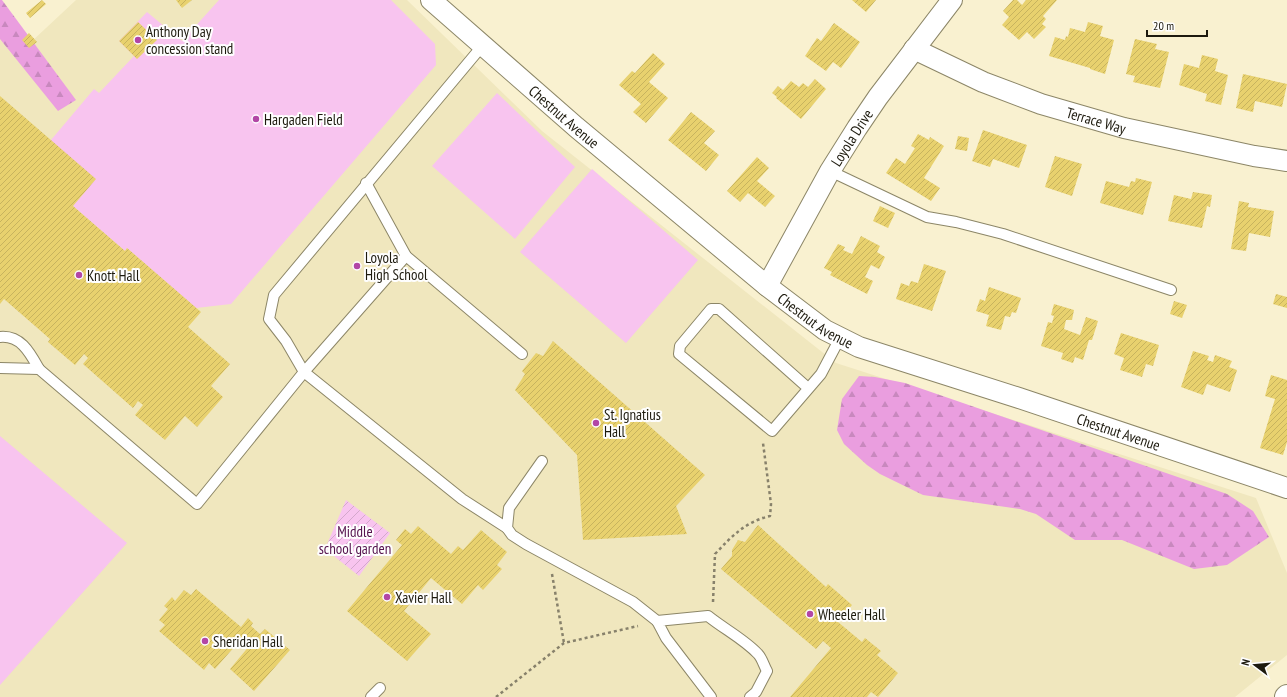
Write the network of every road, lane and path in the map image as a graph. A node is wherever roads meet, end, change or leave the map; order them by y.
1 (431, 0) edge
2 (952, 0) edge
3 (484, 45) junction
4 (914, 49) junction
5 (1287, 160) edge
6 (830, 171) junction
7 (366, 183) junction
8 (406, 256) junction
9 (767, 286) junction
10 (1171, 290) dead end
11 (0, 337) edge
12 (840, 338) junction
13 (522, 354) dead end
14 (0, 368) edge
15 (39, 369) junction
16 (304, 372) junction
17 (808, 388) junction
18 (772, 431) junction
19 (542, 461) dead end
20 (1287, 488) edge
21 (507, 528) junction
22 (548, 555) junction
23 (708, 616) junction
24 (657, 621) junction
25 (564, 643) junction
26 (380, 688) dead end
27 (372, 697) edge
28 (496, 697) edge
29 (711, 697) edge
30 (750, 697) edge

1 - 3 street, Chestnut Avenue
2 - 4 street, Loyola Drive
3 - 7 lane
3 - 9 street, Chestnut Avenue
4 - 5 street, Terrace Way
4 - 6 street, Loyola Drive
6 - 9 street, Loyola Drive
6 - 10 lane
7 - 8 lane
7 - 16 lane
8 - 13 lane
8 - 16 lane
9 - 12 street, Chestnut Avenue
11 - 15 lane
12 - 17 lane
12 - 20 street, Chestnut Avenue
14 - 15 lane
15 - 16 lane
16 - 21 lane
17 - 18 lane
17 - 18 lane
18 - 23 path
19 - 21 lane
21 - 22 lane
22 - 24 lane
22 - 25 path
23 - 24 lane
23 - 30 lane
24 - 25 path
24 - 29 lane
25 - 28 path
26 - 27 lane

